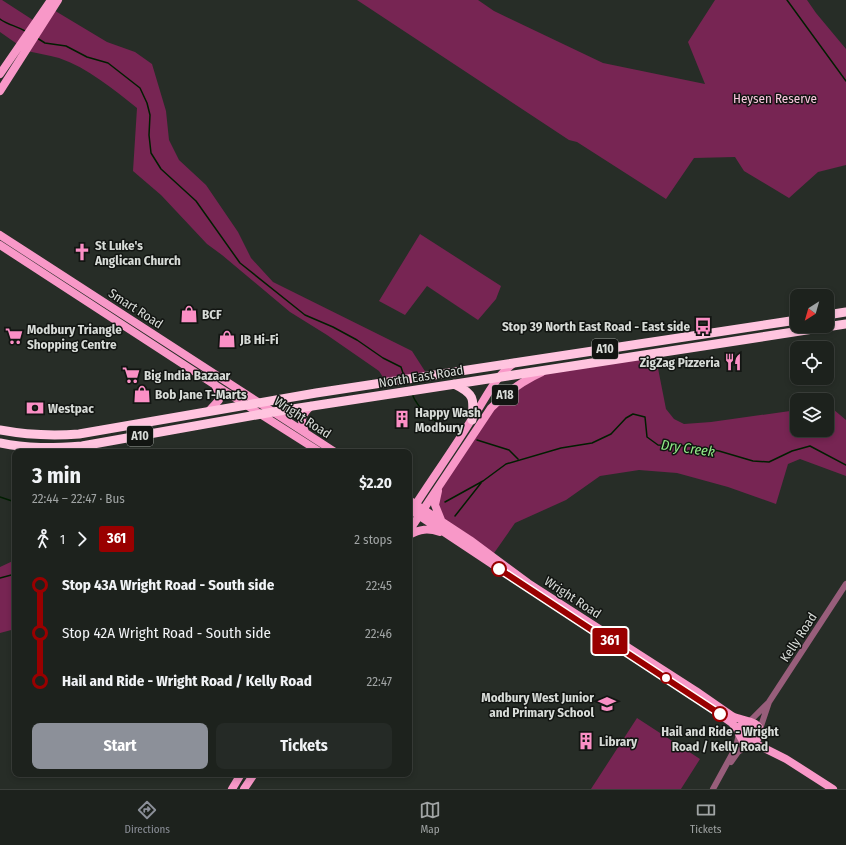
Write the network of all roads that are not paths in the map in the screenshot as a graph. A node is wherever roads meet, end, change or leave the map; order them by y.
1 (51, 0) edge
2 (58, 0) edge
3 (32, 34) junction
4 (0, 74) edge
5 (0, 91) edge
6 (0, 235) edge
7 (0, 245) edge
8 (845, 313) edge
9 (834, 314) edge
10 (790, 321) edge
11 (846, 324) edge
12 (736, 329) junction
13 (754, 338) junction
14 (727, 343) junction
15 (516, 363) junction
16 (548, 369) junction
17 (498, 377) junction
18 (454, 384) junction
19 (215, 385) junction
20 (258, 402) junction
21 (246, 404) junction
22 (311, 406) junction
23 (209, 411) junction
24 (273, 412) junction
25 (261, 414) junction
26 (472, 420) junction
27 (0, 430) edge
28 (305, 432) junction
29 (0, 436) edge
30 (49, 436) junction
31 (0, 443) edge
32 (31, 447) junction
33 (51, 447) junction
34 (315, 449) edge
35 (330, 449) edge
36 (439, 486) junction
37 (412, 507) edge
38 (412, 508) edge
39 (421, 512) junction
40 (442, 521) junction
41 (412, 526) edge
42 (412, 534) edge
43 (446, 534) junction
44 (846, 584) edge
45 (769, 702) junction
46 (749, 722) junction
47 (760, 731) junction
48 (739, 733) junction
49 (751, 742) junction
50 (786, 759) junction
51 (725, 767) junction
52 (239, 777) edge
53 (252, 777) edge
54 (232, 789) edge
55 (244, 789) edge
56 (713, 789) edge
57 (833, 789) edge

1 - 3 main road
2 - 3 main road
3 - 4 main road
3 - 5 main road
6 - 20 main road, Smart Road
7 - 19 main road, Smart Road
8 - 9 highway
10 - 12 highway, North East Road / A10
11 - 13 highway, North East Road / A10
12 - 13 highway
12 - 14 highway
12 - 15 highway, North East Road / A10
13 - 14 highway, North East Road / A10
14 - 16 highway, North East Road / A10
15 - 17 main road, A18
15 - 20 highway, North East Road / A10
16 - 17 highway, North East Road / A10
16 - 36 main road, A18
17 - 18 highway, North East Road / A10
17 - 26 main road, A18
18 - 22 highway, North East Road / A10
18 - 26 highway
19 - 21 main road, Smart Road
19 - 23 main road
20 - 21 highway, North East Road / A10
20 - 24 main road, Wright Road
21 - 23 highway, North East Road / A10
21 - 25 main road, Wright Road
22 - 24 highway, North East Road / A10
22 - 28 main road
23 - 30 highway, North East Road / A10
24 - 25 highway, North East Road / A10
24 - 28 main road, Wright Road
25 - 33 highway, North East Road / A10
25 - 34 main road, Wright Road
26 - 37 main road, A18
27 - 30 highway, North East Road / A10
28 - 35 main road, Wright Road
29 - 32 highway
30 - 33 highway
31 - 32 highway, North East Road / A10
32 - 33 highway, North East Road / A10
36 - 39 main road, A18
36 - 40 main road
38 - 39 main road, Wright Road
39 - 40 main road, Wright Road
39 - 41 main road, A18
39 - 43 main road, Wright Road
40 - 46 main road, Wright Road
42 - 43 main road
43 - 48 main road, Wright Road
44 - 45 street, Kelly Road
45 - 46 street, Kelly Road
45 - 47 street, Kelly Road
46 - 47 main road
46 - 48 main road
47 - 49 main road
47 - 50 main road
48 - 49 main road
48 - 51 street
49 - 50 main road
49 - 51 street
50 - 57 main road
51 - 56 street
52 - 54 main road
53 - 55 main road

